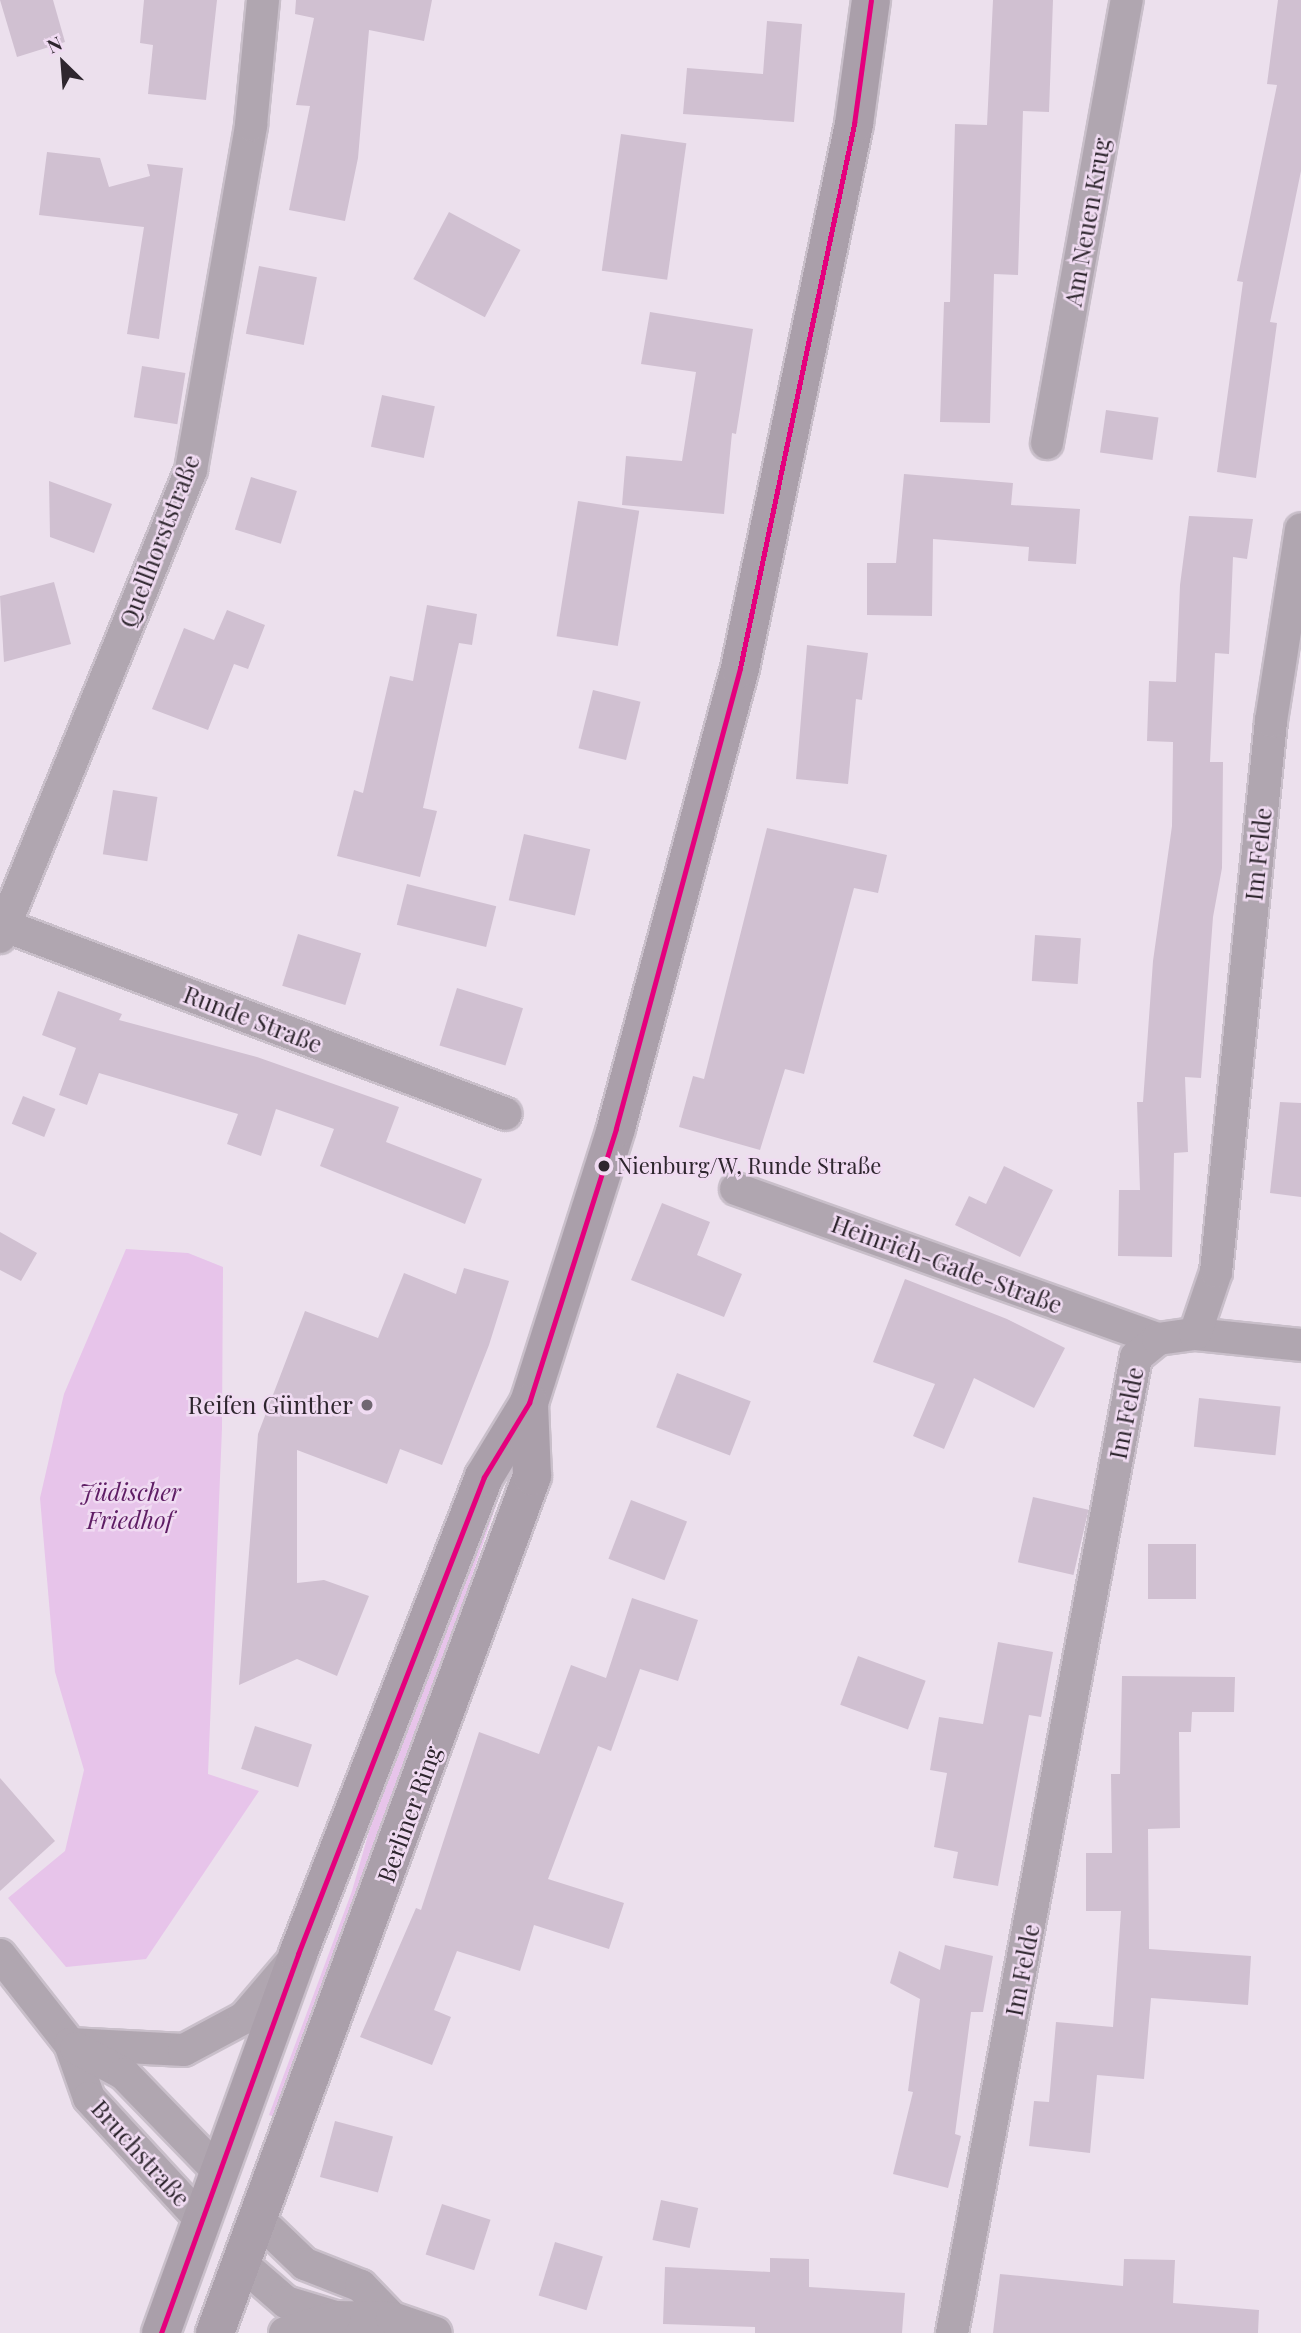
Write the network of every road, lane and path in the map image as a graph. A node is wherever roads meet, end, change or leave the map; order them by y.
1 (263, 0) edge
2 (871, 0) edge
3 (1127, 0) edge
4 (1047, 443) dead end
5 (1301, 529) edge
6 (2, 929) edge
7 (506, 1114) dead end
8 (736, 1189) dead end
9 (1195, 1334) junction
10 (1158, 1339) junction
11 (1301, 1346) edge
12 (529, 1404) junction
13 (298, 1954) junction
14 (0, 1955) edge
15 (70, 2044) junction
16 (219, 2172) junction
17 (258, 2219) junction
18 (201, 2220) junction
19 (241, 2263) junction
20 (335, 2317) junction
21 (393, 2318) junction
22 (160, 2333) edge
23 (215, 2333) edge
24 (285, 2333) edge
25 (436, 2333) edge
26 (952, 2333) edge

1 - 6 street, Quellhorststraße
2 - 12 main road, Berliner Ring
3 - 4 street, Am Neuen Krug
5 - 9 street, Im Felde
6 - 7 street, Runde Straße
8 - 10 street, Heinrich-Gade-Straße
9 - 10 street, Im Felde
9 - 11 street
10 - 26 street, Im Felde
12 - 13 main road, Berliner Ring
12 - 17 main road, Berliner Ring
13 - 15 street
13 - 16 main road, Berliner Ring
14 - 15 street, Bruchstraße
15 - 16 street, Bruchstraße
15 - 18 street, Bruchstraße
16 - 17 main road
16 - 18 main road, Berliner Ring
17 - 19 main road, Berliner Ring
17 - 21 street
18 - 19 main road
18 - 22 main road, Berliner Ring
19 - 20 street
19 - 23 main road, Berliner Ring
20 - 21 street
20 - 24 street
21 - 25 street

